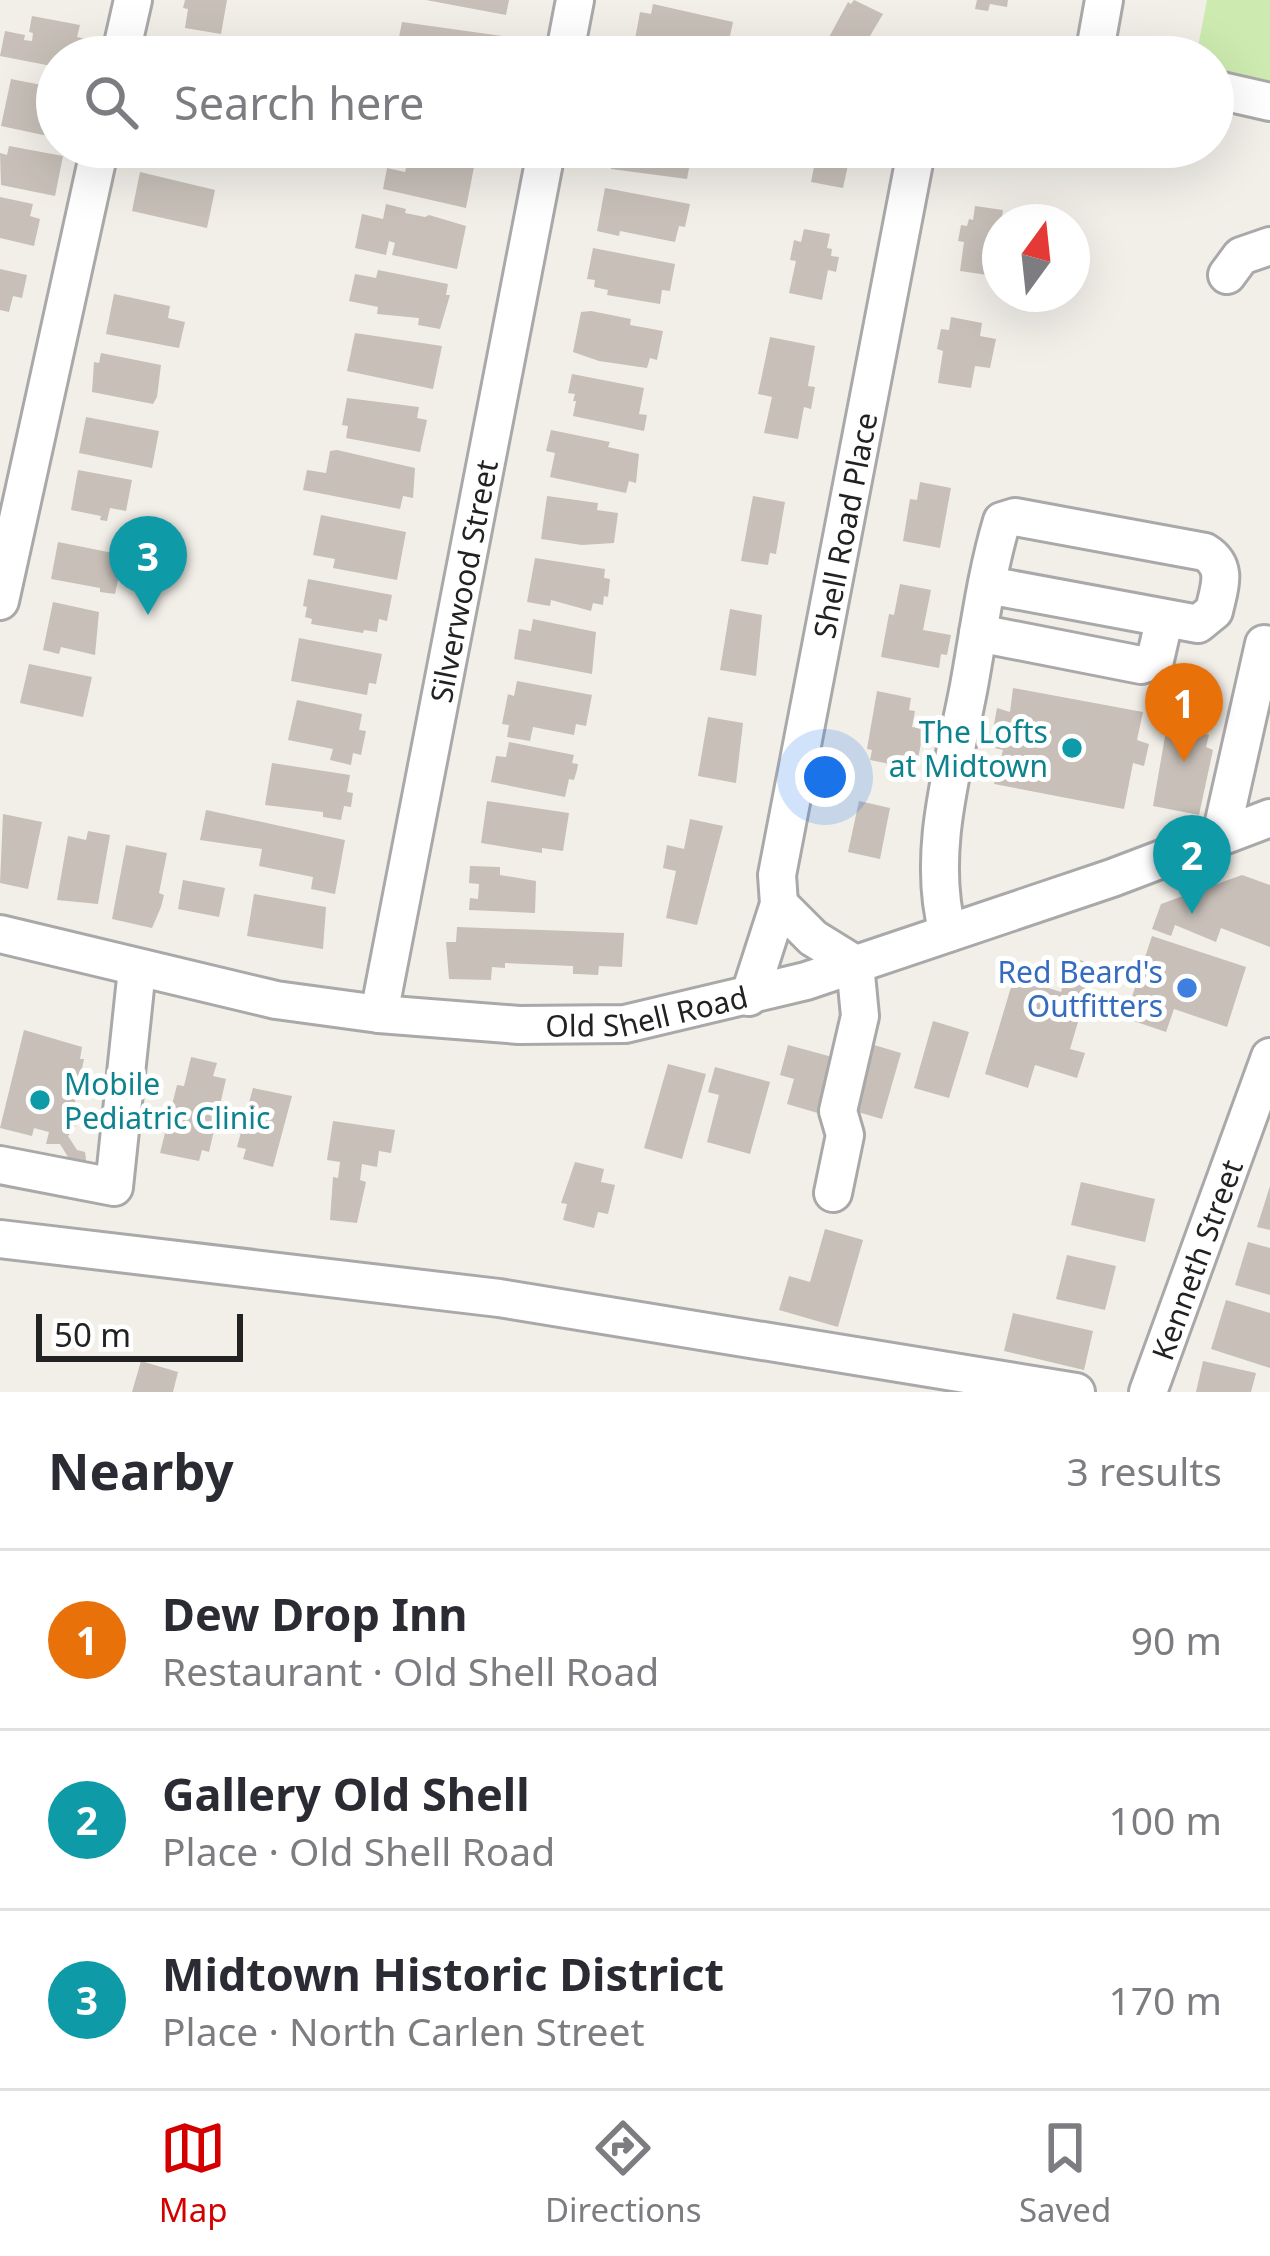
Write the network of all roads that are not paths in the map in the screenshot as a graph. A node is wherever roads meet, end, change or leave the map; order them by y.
1 (133, 0) edge
2 (575, 0) edge
3 (1103, 0) edge
4 (125, 36) edge
5 (568, 36) edge
6 (1097, 36) edge
7 (1234, 94) edge
8 (1270, 102) edge
9 (95, 168) edge
10 (543, 168) edge
11 (912, 168) edge
12 (1270, 246) edge
13 (1227, 275) dead end
14 (988, 586) junction
15 (0, 601) edge
16 (1164, 621) junction
17 (978, 633) junction
18 (1270, 645) edge
19 (1270, 818) edge
20 (1221, 835) junction
21 (779, 904) junction
22 (948, 933) junction
23 (0, 934) edge
24 (855, 964) junction
25 (137, 969) junction
26 (749, 997) junction
27 (379, 1014) junction
28 (1270, 1057) edge
29 (0, 1165) edge
30 (833, 1193) dead end
31 (0, 1239) edge
32 (1076, 1392) edge
33 (1148, 1392) edge

1 - 4 street
2 - 5 street
3 - 6 street
7 - 8 street
9 - 15 street
10 - 27 street, Silverwood Street
11 - 21 street, Shell Road Place
12 - 13 street
14 - 16 street
14 - 16 street
14 - 17 street
16 - 17 street
17 - 22 street
18 - 20 street
19 - 20 street, Old Shell Road
20 - 22 street, Old Shell Road
21 - 24 street
21 - 26 street, Shell Road Place
22 - 24 street, Old Shell Road
23 - 25 street, Old Shell Road
24 - 26 street, Old Shell Road
24 - 30 street
25 - 27 street, Old Shell Road
25 - 29 street
26 - 27 street, Old Shell Road
28 - 33 street, Kenneth Street
31 - 32 street

